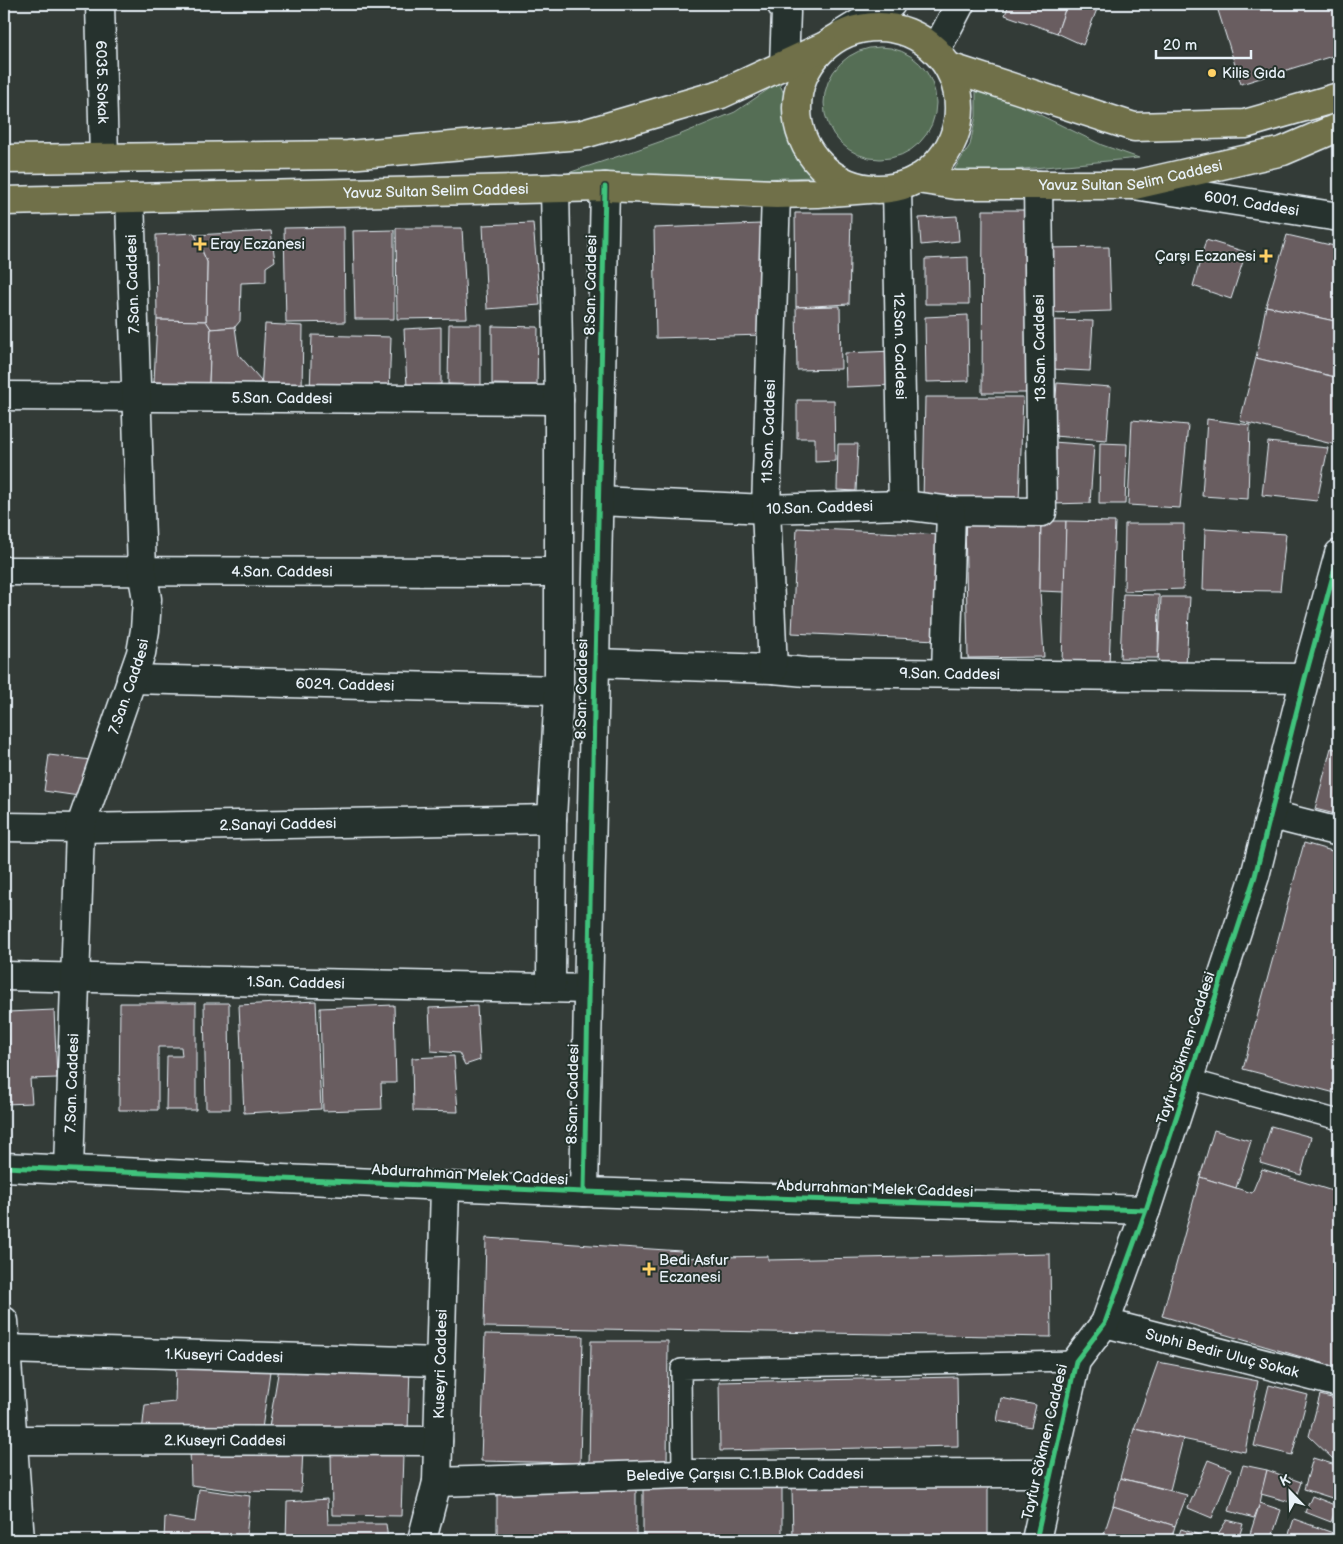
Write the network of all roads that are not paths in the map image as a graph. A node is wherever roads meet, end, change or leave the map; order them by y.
1 (100, 4) edge
2 (891, 4) edge
3 (960, 4) edge
4 (791, 6) edge
5 (835, 39) junction
6 (942, 59) junction
7 (784, 65) junction
8 (1339, 97) edge
9 (1339, 127) edge
10 (104, 158) junction
11 (4, 159) edge
12 (907, 183) junction
13 (1038, 185) junction
14 (1134, 185) junction
15 (605, 187) junction
16 (555, 188) junction
17 (870, 189) junction
18 (776, 194) junction
19 (130, 198) junction
20 (4, 201) edge
21 (1339, 218) edge
22 (4, 396) edge
23 (136, 397) junction
24 (559, 400) junction
25 (599, 501) junction
26 (903, 505) junction
27 (766, 509) junction
28 (951, 510) junction
29 (1042, 512) joint
30 (1339, 554) edge
31 (4, 571) edge
32 (142, 571) junction
33 (558, 572) junction
34 (595, 663) junction
35 (773, 669) junction
36 (946, 673) junction
37 (1304, 678) junction
38 (131, 679) junction
39 (559, 690) junction
40 (1272, 814) junction
41 (552, 820) junction
42 (4, 827) edge
43 (80, 828) junction
44 (1339, 832) edge
45 (4, 976) edge
46 (75, 978) junction
47 (551, 987) junction
48 (588, 989) junction
49 (1190, 1079) junction
50 (1339, 1120) edge
51 (4, 1167) edge
52 (70, 1169) junction
53 (445, 1186) junction
54 (584, 1192) junction
55 (1146, 1210) junction
56 (4, 1321) edge
57 (1105, 1323) junction
58 (6, 1349) junction
59 (1076, 1361) junction
60 (440, 1362) junction
61 (1339, 1383) edge
62 (13, 1440) junction
63 (438, 1441) junction
64 (1051, 1473) junction
65 (682, 1474) junction
66 (437, 1482) junction
67 (20, 1540) edge
68 (422, 1540) edge
69 (1036, 1540) edge

1 - 10 street, 6035. Sokak
2 - 5 street
3 - 6 street
4 - 7 street
5 - 6 main road
5 - 7 main road
5 - 17 main road, Yavuz Sultan Selim Caddesi
6 - 8 main road
6 - 12 main road
7 - 10 main road
9 - 14 main road, Yavuz Sultan Selim Caddesi
10 - 11 main road
12 - 13 main road, Yavuz Sultan Selim Caddesi
12 - 17 main road, Yavuz Sultan Selim Caddesi
12 - 26 street, 12.San. Caddesi
13 - 14 main road, Yavuz Sultan Selim Caddesi
13 - 29 street, 13.San. Caddesi
14 - 21 street, 6001. Caddesi
15 - 16 main road, Yavuz Sultan Selim Caddesi
15 - 18 main road, Yavuz Sultan Selim Caddesi
15 - 25 street, 8.San. Caddesi
16 - 19 main road, Yavuz Sultan Selim Caddesi
16 - 24 street, 8.San. Caddesi
17 - 18 main road, Yavuz Sultan Selim Caddesi
18 - 27 street, 11.San. Caddesi
19 - 20 main road, Yavuz Sultan Selim Caddesi
19 - 23 street, 7.San. Caddesi
22 - 23 street, 5.San. Caddesi
23 - 24 street, 5.San. Caddesi
23 - 32 street, 7.San. Caddesi
24 - 33 street, 8.San. Caddesi
25 - 27 street, 10.San. Caddesi
25 - 34 street, 8.San. Caddesi
26 - 27 street, 10.San. Caddesi
26 - 28 street, 10.San. Caddesi
27 - 35 street, 11.San. Caddesi
28 - 29 street, 10.San. Caddesi
28 - 36 street
30 - 37 street, Tayfur Sökmen Caddesi
31 - 32 street, 4.San. Caddesi
32 - 33 street, 4.San. Caddesi
32 - 38 street, 7.San. Caddesi
33 - 39 street, 8.San. Caddesi
34 - 35 street, 9.San. Caddesi
34 - 48 street, 8.San. Caddesi
35 - 36 street, 9.San. Caddesi
36 - 37 street, 9.San. Caddesi
37 - 40 street, Tayfur Sökmen Caddesi
38 - 39 street, 6029. Caddesi
38 - 43 street, 7.San. Caddesi
39 - 41 street, 8.San. Caddesi
40 - 44 street
40 - 49 street, Tayfur Sökmen Caddesi
41 - 43 street, 2.Sanayi Caddesi
41 - 47 street, 8.San. Caddesi
42 - 43 street, 2.Sanayi Caddesi
43 - 46 street, 7.San. Caddesi
45 - 46 street, 1.San. Caddesi
46 - 47 street, 1.San. Caddesi
46 - 52 street, 7.San. Caddesi
47 - 48 street, 1.San. Caddesi
48 - 54 street, 8.San. Caddesi
49 - 50 lane
49 - 55 street, Tayfur Sökmen Caddesi
51 - 52 street, Abdurrahman Melek Caddesi
52 - 53 street, Abdurrahman Melek Caddesi
53 - 54 street, Abdurrahman Melek Caddesi
53 - 60 street, Kuseyri Caddesi
54 - 55 street, Abdurrahman Melek Caddesi
55 - 57 street, Tayfur Sökmen Caddesi
56 - 58 street
57 - 59 street, Tayfur Sökmen Caddesi
57 - 61 street, Suphi Bedir Uluç Sokak
58 - 60 street, 1.Kuseyri Caddesi
58 - 62 street
59 - 64 street, Tayfur Sökmen Caddesi
59 - 65 lane
60 - 63 street, Kuseyri Caddesi
62 - 63 street, 2.Kuseyri Caddesi
62 - 67 street
63 - 66 street, Kuseyri Caddesi
64 - 65 street, Belediye Çarşısı C.1.B.Blok Caddesi
64 - 69 street, Tayfur Sökmen Caddesi
65 - 66 street, Belediye Çarşısı C.1.B.Blok Caddesi
66 - 68 street, Kuseyri Caddesi

